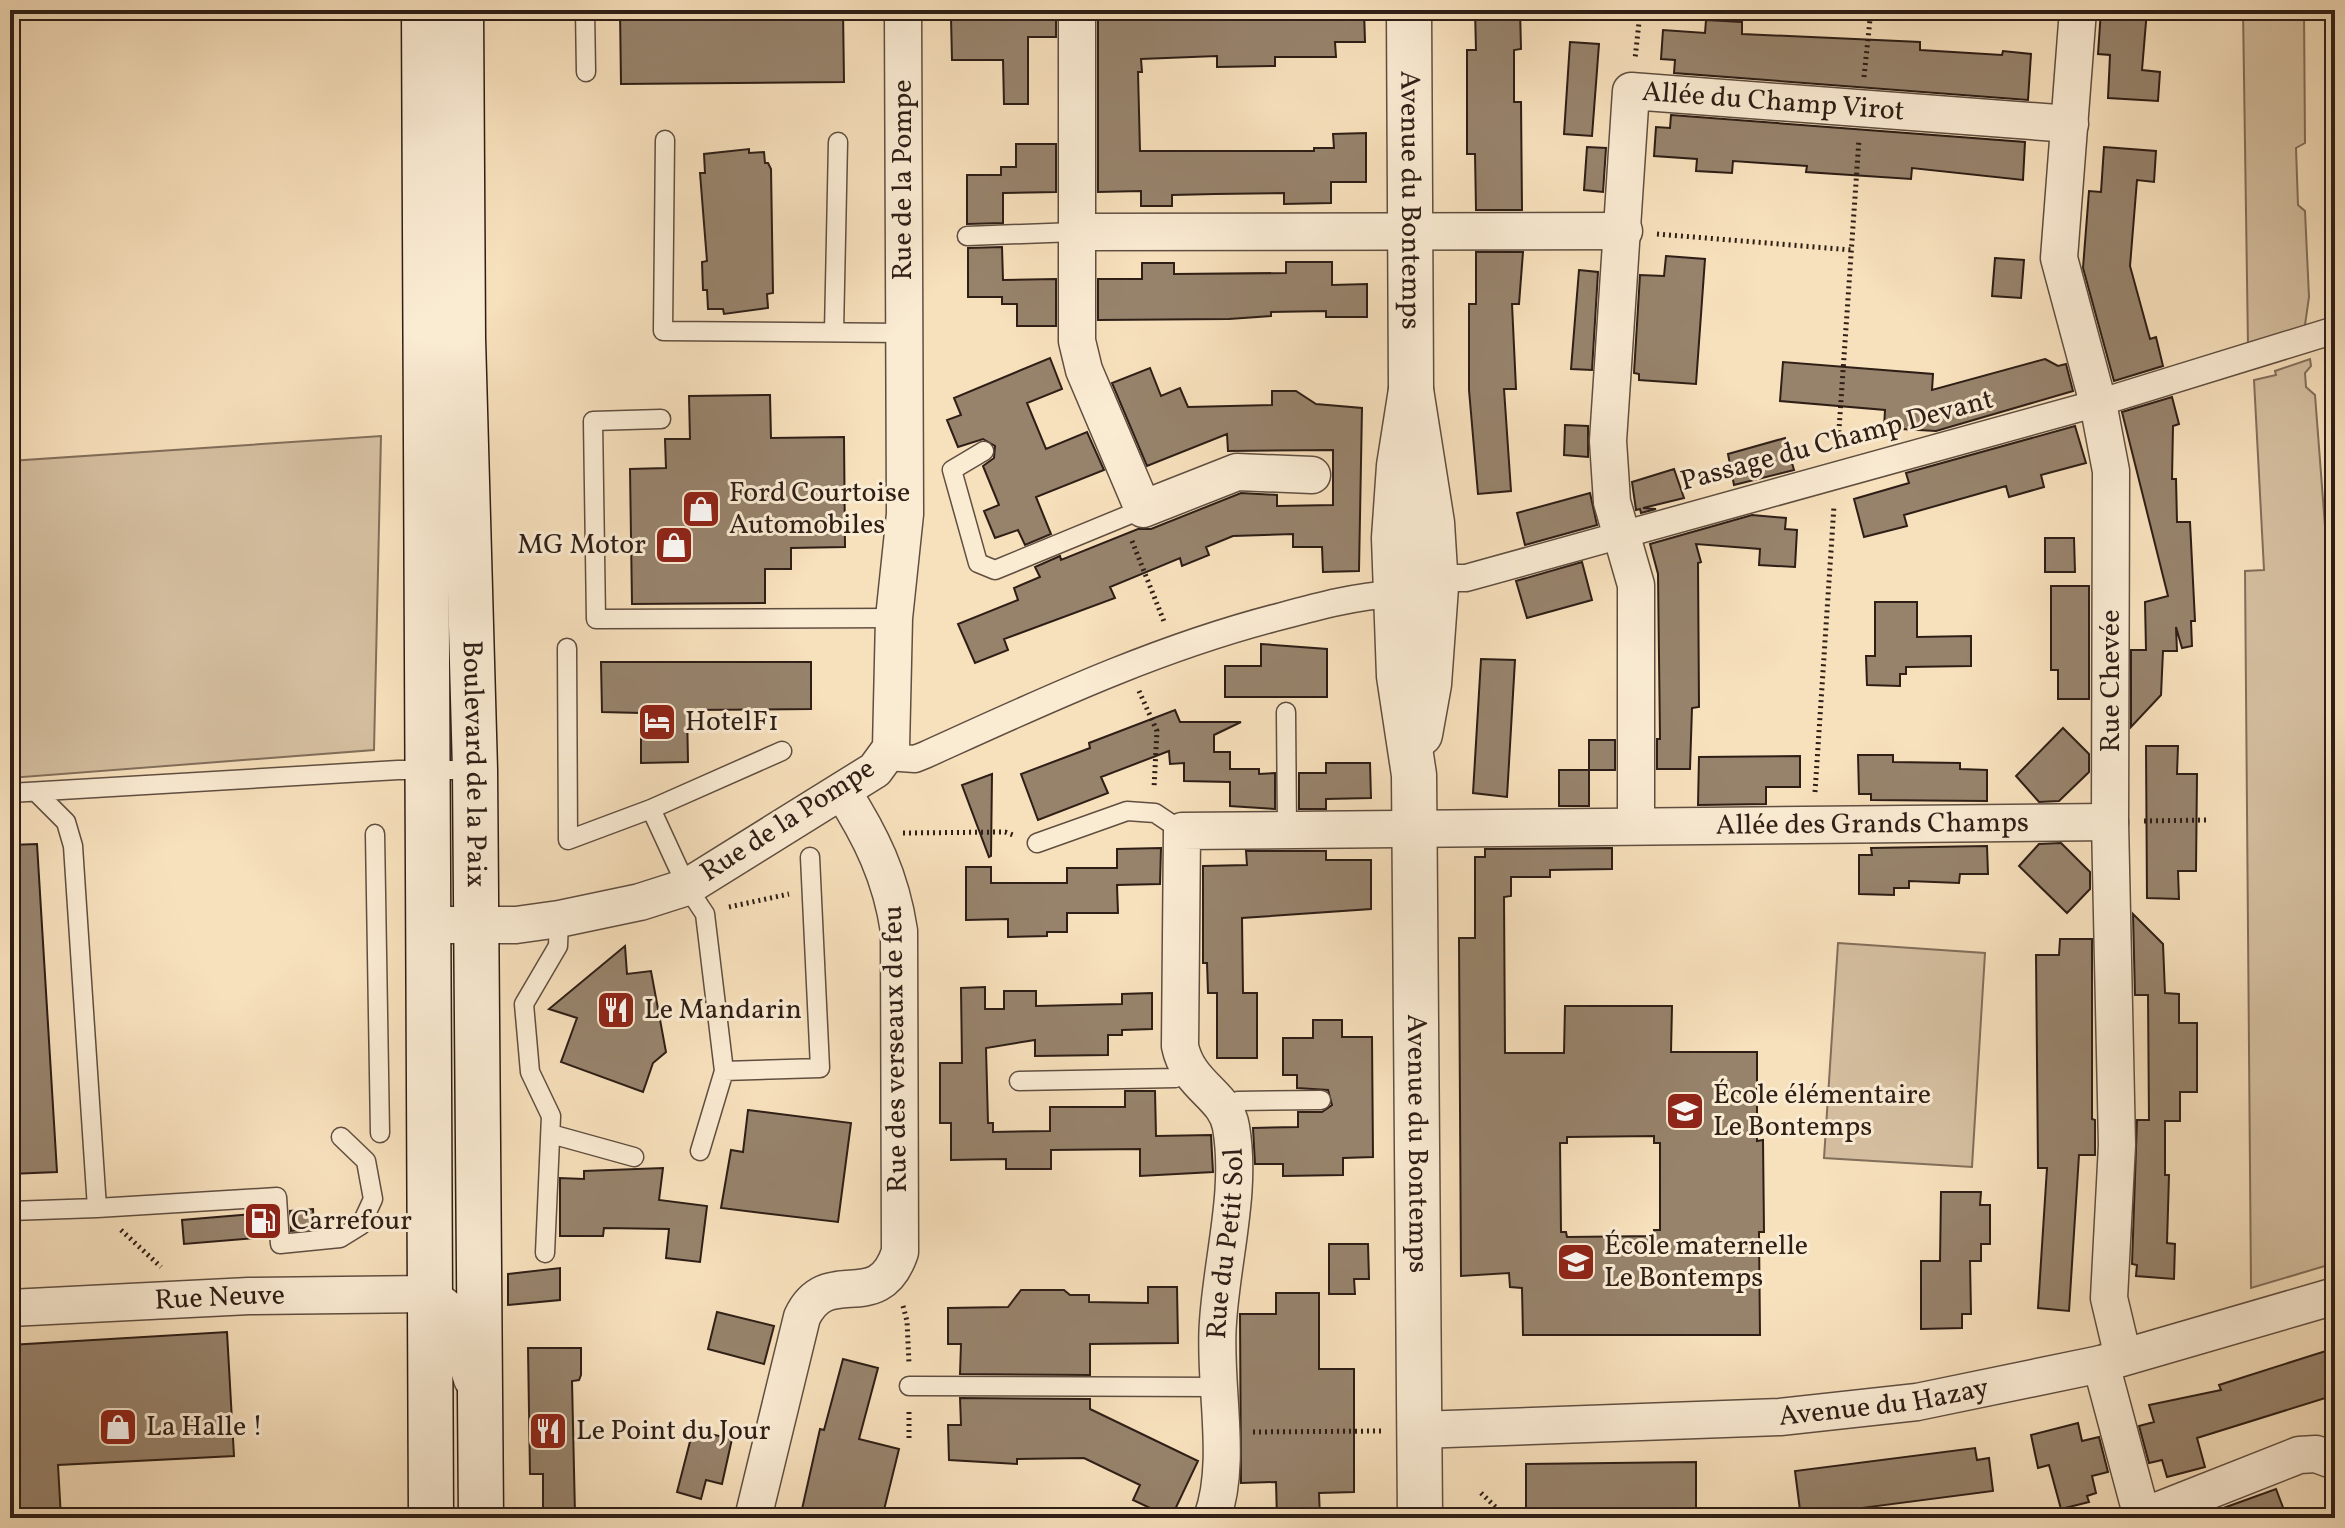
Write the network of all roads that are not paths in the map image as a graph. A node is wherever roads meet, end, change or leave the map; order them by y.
1 (424, 10) edge
2 (461, 10) edge
3 (585, 10) edge
4 (903, 10) edge
5 (1077, 10) edge
6 (1409, 10) edge
7 (2078, 10) edge
8 (586, 72) dead end
9 (2070, 124) junction
10 (665, 140) dead end
11 (838, 142) dead end
12 (1624, 231) junction
13 (1075, 232) junction
14 (1410, 233) junction
15 (967, 236) dead end
16 (2335, 330) edge
17 (834, 332) junction
18 (904, 333) junction
19 (1411, 390) junction
20 (2098, 403) junction
21 (661, 419) dead end
22 (984, 451) dead end
23 (1312, 475) dead end
24 (1133, 513) junction
25 (1623, 533) junction
26 (1436, 578) junction
27 (1395, 594) junction
28 (894, 618) junction
29 (567, 648) dead end
30 (1286, 712) dead end
31 (782, 751) dead end
32 (886, 757) junction
33 (1414, 768) junction
34 (475, 770) junction
35 (425, 771) junction
36 (842, 791) junction
37 (36, 792) junction
38 (10, 793) edge
39 (651, 809) junction
40 (2110, 822) junction
41 (1636, 826) junction
42 (1415, 827) junction
43 (1287, 828) junction
44 (1182, 831) junction
45 (375, 834) dead end
46 (1037, 843) road end
47 (810, 857) dead end
48 (687, 887) junction
49 (559, 919) junction
50 (426, 925) junction
51 (477, 926) junction
52 (724, 1071) junction
53 (1188, 1073) junction
54 (1019, 1081) dead end
55 (1321, 1100) dead end
56 (1224, 1109) junction
57 (380, 1133) dead end
58 (551, 1134) junction
59 (341, 1137) dead end
60 (700, 1151) dead end
61 (634, 1157) dead end
62 (97, 1208) junction
63 (10, 1211) edge
64 (478, 1240) junction
65 (545, 1253) dead end
66 (429, 1294) junction
67 (2335, 1296) edge
68 (10, 1308) edge
69 (2112, 1360) junction
70 (909, 1386) road end
71 (1217, 1387) junction
72 (480, 1402) junction
73 (1404, 1431) junction
74 (2335, 1461) edge
75 (2142, 1517) edge
76 (431, 1518) edge
77 (481, 1518) edge
78 (753, 1518) edge
79 (1212, 1518) edge
80 (1420, 1518) edge

1 - 35 main road, Boulevard de la Paix
2 - 34 main road, Boulevard de la Paix
3 - 8 lane
4 - 18 street, Rue de la Pompe
5 - 13 street
6 - 14 main road, Avenue du Bontemps
7 - 9 street, Rue Chevée
9 - 12 street, Allée du Champ Virot
9 - 20 street, Rue Chevée
10 - 17 lane
11 - 17 lane
12 - 14 street
12 - 25 street, Allée du Champ Virot
13 - 14 street
13 - 15 lane
13 - 24 street
14 - 19 main road, Avenue du Bontemps
16 - 20 street, Passage du Champ Devant
17 - 18 lane
18 - 28 street, Rue de la Pompe
19 - 26 main road, Avenue du Bontemps
19 - 27 main road, Avenue du Bontemps
20 - 25 street, Passage du Champ Devant
20 - 40 street, Rue Chevée
21 - 28 lane
22 - 24 lane
23 - 24 street
25 - 26 street, Passage du Champ Devant
25 - 41 street
26 - 33 main road, Avenue du Bontemps
27 - 32 street
27 - 33 main road, Avenue du Bontemps
28 - 32 street, Rue de la Pompe
29 - 39 lane
30 - 43 lane
31 - 39 lane
32 - 36 street, Rue de la Pompe
33 - 42 main road, Avenue du Bontemps
34 - 35 lane
34 - 51 main road, Boulevard de la Paix
35 - 37 lane
35 - 50 main road, Boulevard de la Paix
36 - 48 street, Rue de la Pompe
36 - 78 street, Rue des verseaux de feu
37 - 38 lane
37 - 62 lane
39 - 48 lane
40 - 41 street, Allée des Grands Champs
40 - 69 street, Rue Chevée
41 - 42 street, Allée des Grands Champs
42 - 43 street
42 - 73 main road, Avenue du Bontemps
43 - 44 street
44 - 46 lane
44 - 53 street
45 - 57 lane
47 - 52 lane
48 - 49 street, Rue de la Pompe
48 - 52 lane
49 - 51 street, Rue de la Pompe
49 - 58 lane
50 - 51 street, Rue de la Pompe
50 - 66 main road, Boulevard de la Paix
51 - 64 main road, Boulevard de la Paix
52 - 60 lane
53 - 54 lane
53 - 56 street, Rue du Petit Sol
55 - 56 lane
56 - 71 street, Rue du Petit Sol
58 - 61 lane
58 - 65 lane
59 - 62 lane
62 - 63 lane
64 - 66 street
64 - 72 main road, Boulevard de la Paix
66 - 68 street, Rue Neuve
66 - 72 street
66 - 76 main road, Boulevard de la Paix
67 - 69 street, Avenue du Hazay
69 - 73 street, Avenue du Hazay
69 - 75 street, Rue Chevée
70 - 71 lane
71 - 79 street, Rue du Petit Sol
72 - 77 main road, Boulevard de la Paix
73 - 80 main road, Avenue du Bontemps
74 - 75 street

